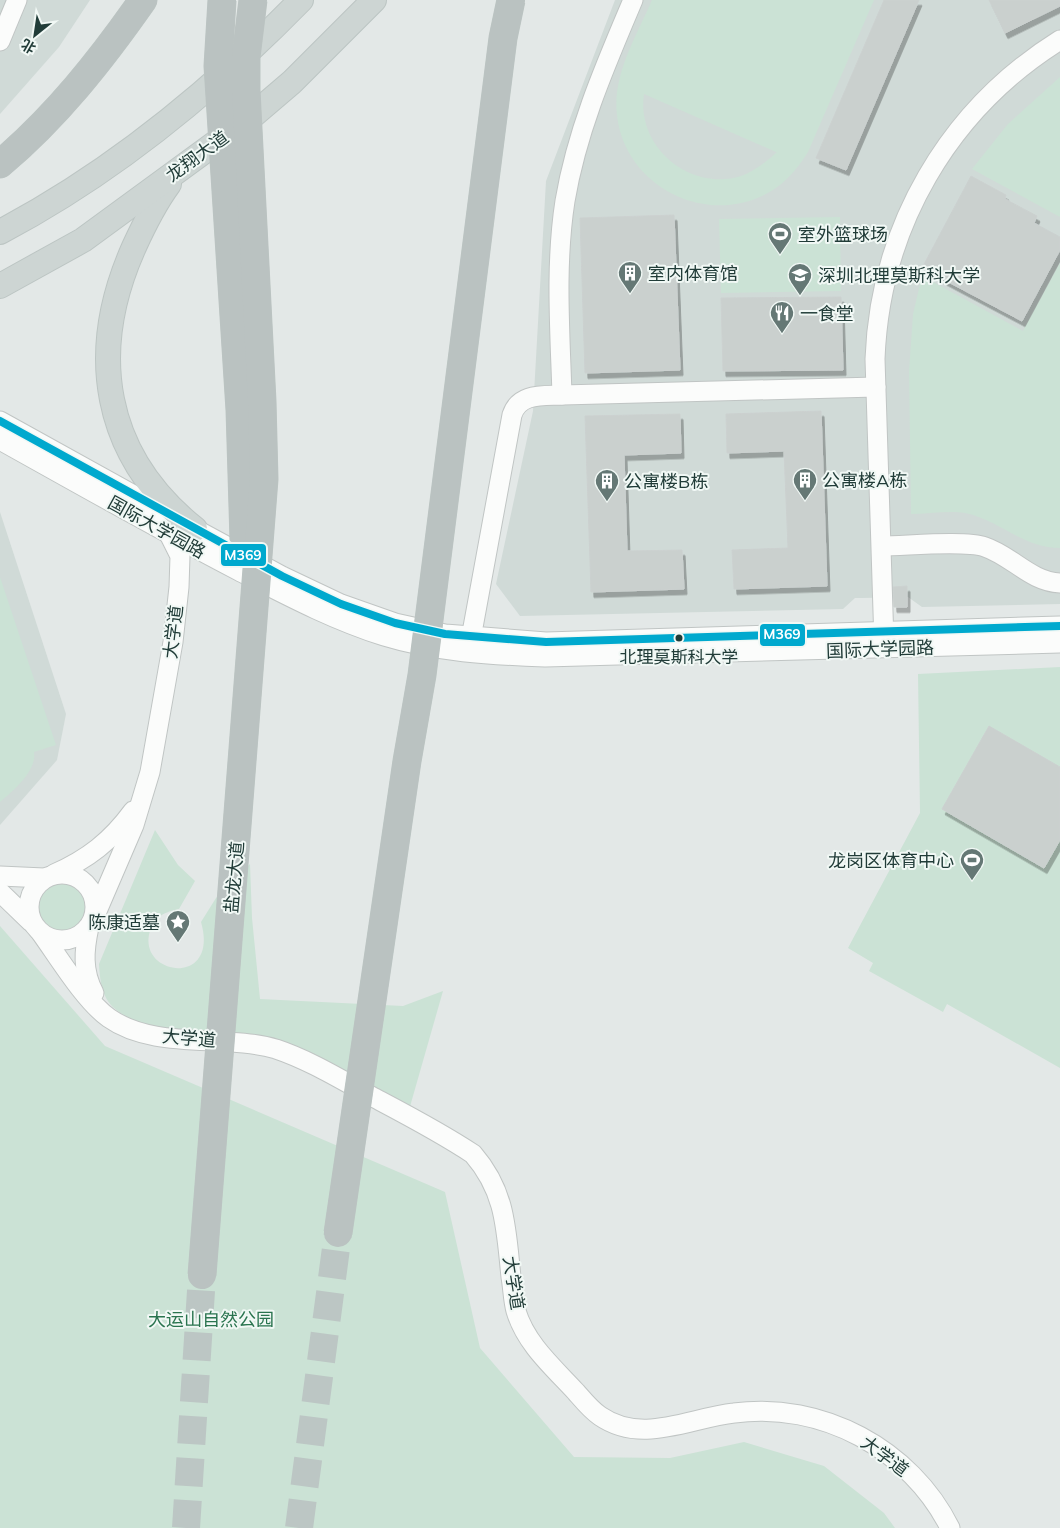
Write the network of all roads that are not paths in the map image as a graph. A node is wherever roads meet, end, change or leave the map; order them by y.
1 (17, 0) edge
2 (143, 0) edge
3 (222, 0) edge
4 (253, 0) edge
5 (301, 0) edge
6 (374, 0) edge
7 (512, 0) edge
8 (633, 0) edge
9 (1060, 40) edge
10 (0, 41) edge
11 (188, 162) junction
12 (0, 164) edge
13 (0, 232) edge
14 (0, 286) edge
15 (876, 387) junction
16 (562, 395) junction
17 (0, 421) edge
18 (0, 440) edge
19 (194, 529) junction
20 (170, 536) junction
21 (882, 546) junction
22 (1060, 583) edge
23 (1060, 626) edge
24 (884, 640) junction
25 (1060, 644) edge
26 (470, 645) junction
27 (248, 693) junction
28 (145, 788) junction
29 (0, 876) edge
30 (48, 876) junction
31 (0, 892) edge
32 (91, 922) junction
33 (37, 929) junction
34 (108, 1018) junction
35 (338, 1233) tunnel mouth
36 (202, 1275) tunnel mouth
37 (950, 1528) edge

1 - 10 street
2 - 12 highway
3 - 27 highway, bridge
4 - 27 highway, 盐龙大道, bridge
5 - 13 main road
6 - 11 main road, 龙翔大道
7 - 35 highway, bridge
8 - 16 street
9 - 15 street
11 - 14 main road, 龙翔大道
11 - 19 main road
15 - 16 street
15 - 21 street
16 - 26 street
17 - 19 street, 国际大学园路
18 - 20 street, 国际大学园路
19 - 26 street, 国际大学园路
20 - 26 street, 国际大学园路
20 - 28 street, 大学道
21 - 22 street
21 - 24 street
23 - 24 street, 国际大学园路
24 - 25 street, 国际大学园路
24 - 26 street, 国际大学园路
27 - 36 highway, 盐龙大道, bridge
28 - 30 street, 大学道
28 - 32 street, 大学道
29 - 30 street
30 - 32 street, 大学道
30 - 33 street, 大学道
31 - 33 street
32 - 33 street
32 - 34 street, 大学道
33 - 34 street, 大学道
34 - 37 street, 大学道

